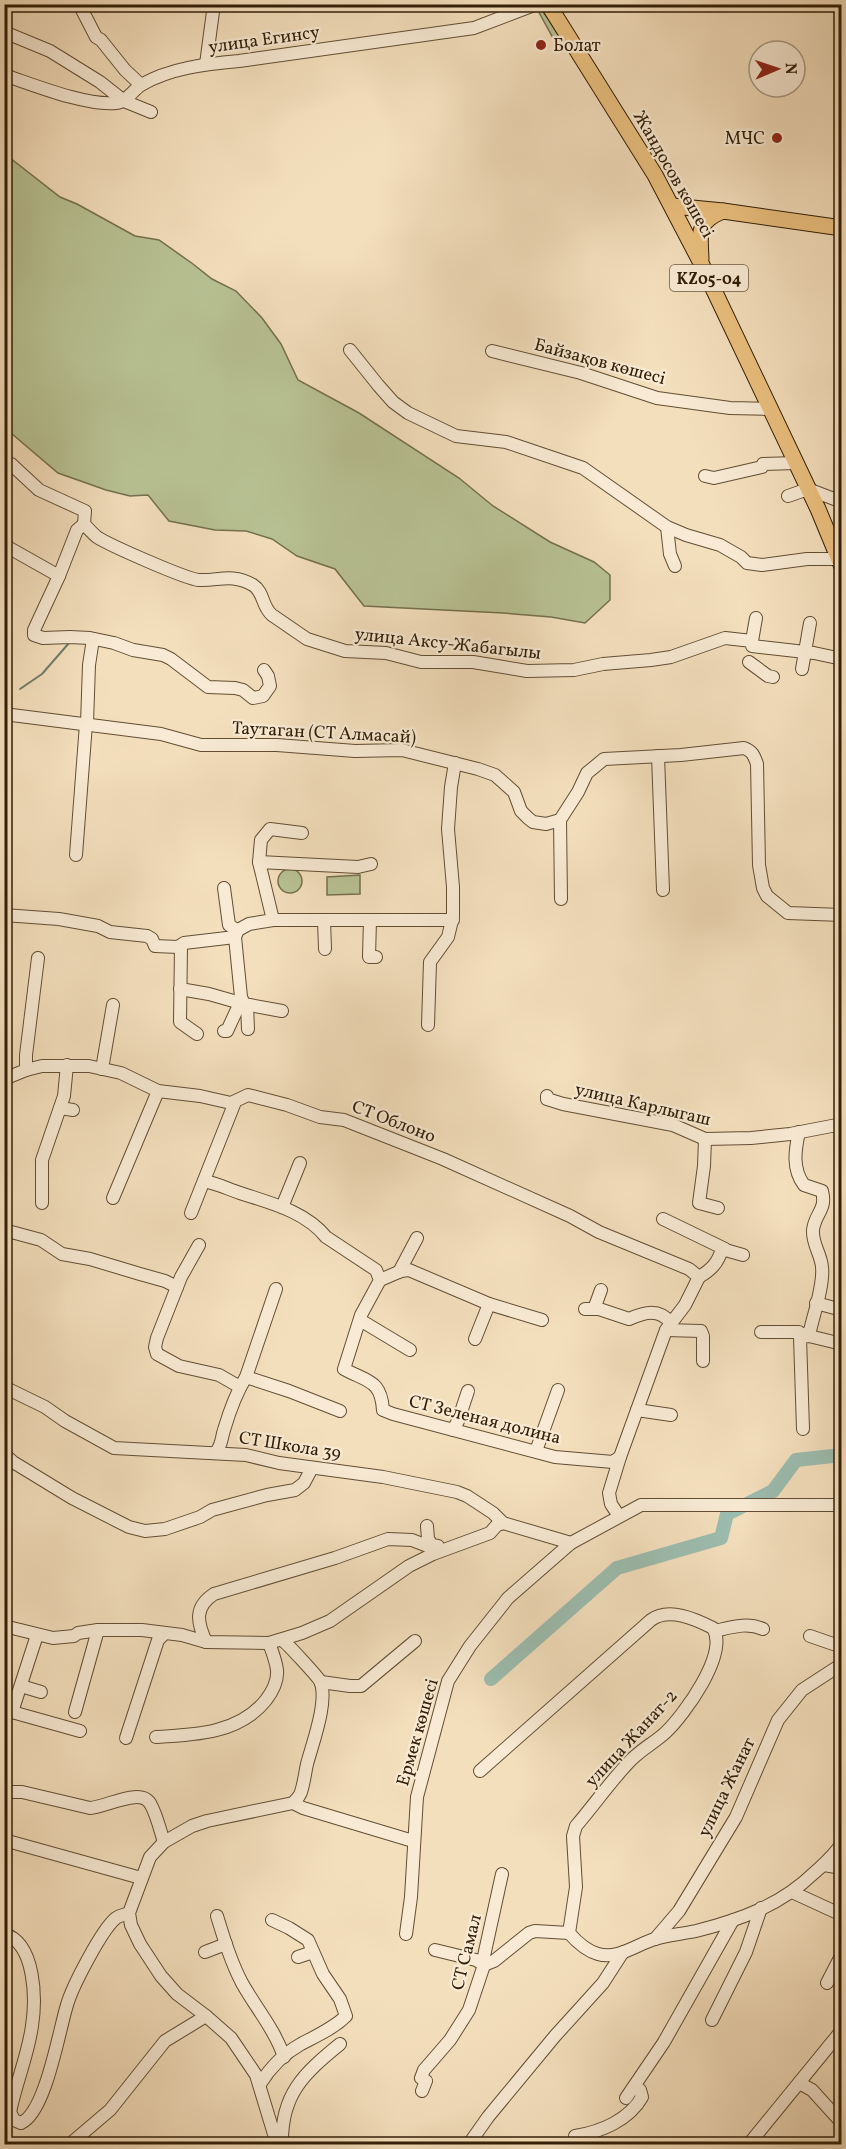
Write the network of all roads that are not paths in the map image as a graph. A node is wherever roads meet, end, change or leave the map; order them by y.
1 (79, 4) edge
2 (214, 4) edge
3 (537, 4) edge
4 (548, 4) edge
5 (4, 32) edge
6 (206, 64) junction
7 (4, 75) edge
8 (141, 85) junction
9 (124, 101) junction
10 (151, 112) dead end
11 (655, 175) junction
12 (672, 206) junction
13 (723, 211) junction
14 (842, 228) edge
15 (702, 263) junction
16 (350, 350) dead end
17 (492, 351) dead end
18 (771, 409) junction
19 (4, 462) edge
20 (796, 463) junction
21 (705, 476) dead end
22 (808, 489) junction
23 (788, 496) dead end
24 (842, 502) edge
25 (84, 524) junction
26 (667, 527) junction
27 (4, 545) edge
28 (840, 563) edge
29 (675, 566) dead end
30 (59, 576) junction
31 (756, 618) dead end
32 (810, 623) dead end
33 (93, 639) junction
34 (752, 643) junction
35 (805, 653) junction
36 (842, 659) edge
37 (802, 669) dead end
38 (264, 670) dead end
39 (773, 677) dead end
40 (4, 714) edge
41 (86, 723) junction
42 (658, 756) junction
43 (455, 763) junction
44 (560, 820) junction
45 (302, 833) dead end
46 (76, 855) dead end
47 (259, 862) junction
48 (371, 864) dead end
49 (224, 888) dead end
50 (663, 890) dead end
51 (561, 899) dead end
52 (4, 915) edge
53 (842, 915) edge
54 (273, 920) junction
55 (324, 920) junction
56 (370, 920) junction
57 (453, 920) junction
58 (238, 928) junction
59 (181, 947) junction
60 (325, 950) dead end
61 (38, 958) dead end
62 (370, 960) dead end
63 (180, 989) junction
64 (244, 1004) junction
65 (113, 1005) dead end
66 (282, 1011) dead end
67 (428, 1025) dead end
68 (248, 1029) dead end
69 (224, 1031) dead end
70 (197, 1034) dead end
71 (67, 1065) junction
72 (102, 1069) junction
73 (26, 1070) junction
74 (4, 1080) edge
75 (158, 1091) junction
76 (547, 1096) dead end
77 (235, 1102) junction
78 (60, 1108) junction
79 (73, 1110) dead end
80 (842, 1124) edge
81 (799, 1132) junction
82 (705, 1139) junction
83 (300, 1163) dead end
84 (204, 1181) junction
85 (113, 1198) dead end
86 (42, 1203) dead end
87 (282, 1207) junction
88 (718, 1208) dead end
89 (191, 1214) dead end
90 (663, 1220) dead end
91 (4, 1230) edge
92 (417, 1238) dead end
93 (199, 1245) dead end
94 (721, 1249) junction
95 (743, 1255) dead end
96 (399, 1272) junction
97 (699, 1277) junction
98 (380, 1280) junction
99 (177, 1287) junction
100 (276, 1289) dead end
101 (601, 1290) dead end
102 (816, 1303) junction
103 (489, 1304) junction
104 (842, 1310) edge
105 (360, 1320) junction
106 (542, 1320) dead end
107 (669, 1327) junction
108 (762, 1332) dead end
109 (802, 1336) junction
110 (475, 1339) dead end
111 (842, 1344) edge
112 (410, 1350) dead end
113 (703, 1360) dead end
114 (243, 1382) junction
115 (4, 1387) edge
116 (468, 1390) dead end
117 (558, 1390) dead end
118 (638, 1410) junction
119 (340, 1411) dead end
120 (671, 1415) dead end
121 (803, 1429) dead end
122 (453, 1430) junction
123 (536, 1451) junction
124 (216, 1452) junction
125 (4, 1454) edge
126 (620, 1457) junction
127 (312, 1468) junction
128 (842, 1505) edge
129 (619, 1516) junction
130 (503, 1523) junction
131 (427, 1526) dead end
132 (571, 1543) junction
133 (444, 1550) junction
134 (4, 1626) edge
135 (763, 1629) dead end
136 (98, 1630) junction
137 (716, 1631) junction
138 (165, 1633) junction
139 (37, 1635) junction
140 (810, 1636) dead end
141 (282, 1640) junction
142 (415, 1641) dead end
143 (206, 1642) junction
144 (269, 1643) junction
145 (842, 1647) edge
146 (842, 1664) edge
147 (321, 1682) junction
148 (21, 1686) junction
149 (41, 1692) dead end
150 (75, 1712) dead end
151 (8, 1713) edge
152 (80, 1731) dead end
153 (156, 1737) dead end
154 (126, 1738) dead end
155 (480, 1771) dead end
156 (4, 1792) edge
157 (293, 1803) junction
158 (576, 1826) junction
159 (561, 1829) dead end
160 (4, 1840) edge
161 (164, 1842) junction
162 (413, 1842) junction
163 (842, 1843) edge
164 (824, 1865) junction
165 (842, 1868) edge
166 (502, 1874) dead end
167 (141, 1878) junction
168 (792, 1892) junction
169 (762, 1908) junction
170 (129, 1913) junction
171 (217, 1916) dead end
172 (842, 1916) edge
173 (272, 1920) dead end
174 (734, 1920) junction
175 (569, 1933) junction
176 (4, 1934) edge
177 (406, 1934) dead end
178 (655, 1939) junction
179 (226, 1944) junction
180 (435, 1950) dead end
181 (205, 1952) dead end
182 (313, 1952) junction
183 (618, 1953) junction
184 (842, 1954) edge
185 (298, 1957) dead end
186 (484, 1965) junction
187 (827, 1983) dead end
188 (206, 2016) junction
189 (711, 2020) dead end
190 (842, 2030) edge
191 (340, 2044) dead end
192 (284, 2056) junction
193 (260, 2078) junction
194 (799, 2083) junction
195 (635, 2086) junction
196 (422, 2091) dead end
197 (626, 2098) dead end
198 (7, 2112) edge
199 (842, 2124) edge
200 (575, 2136) dead end
201 (70, 2145) edge
202 (279, 2145) edge
203 (469, 2145) edge
204 (749, 2145) edge

1 - 8 street
2 - 6 street
3 - 6 street, улица Егинсу
4 - 11 main road, Жандосов көшесі / KZ05-04
5 - 9 street
6 - 8 street, улица Егинсу
7 - 9 street
8 - 9 street, улица Егинсу
9 - 10 street
11 - 12 main road, Жандосов көшесі / KZ05-04
11 - 13 main road
12 - 13 main road
12 - 15 main road, Жандосов көшесі / KZ05-04
13 - 14 main road
13 - 15 main road
15 - 18 main road, Жандосов көшесі / KZ05-04
16 - 26 street
17 - 18 street, Байзақов көшесі
18 - 20 main road, Жандосов көшесі / KZ05-04
19 - 25 street, улица Аксу-Жабагылы
20 - 21 street
20 - 22 main road, Жандосов көшесі / KZ05-04
22 - 23 street
22 - 24 street
22 - 28 main road, Жандосов көшесі / KZ05-04
25 - 30 street
25 - 34 street, улица Аксу-Жабагылы
26 - 28 street
26 - 29 street
27 - 30 street
30 - 33 street
31 - 34 street
32 - 35 street
33 - 38 street
33 - 41 street
34 - 35 street, улица Аксу-Жабагылы
34 - 39 street
35 - 36 street, улица Аксу-Жабагылы
35 - 37 street
40 - 41 street, Таутаган (СТ Алмасай)
41 - 43 street, Таутаган (СТ Алмасай)
41 - 46 street
42 - 44 street
42 - 50 street
42 - 53 street
43 - 44 street, Таутаган (СТ Алмасай)
43 - 57 street
44 - 51 street
45 - 47 street
47 - 48 street
47 - 54 street
49 - 58 street
52 - 59 street
54 - 55 street
54 - 58 street
55 - 56 street
55 - 60 street
56 - 57 street
56 - 62 street
57 - 67 street
58 - 59 street
58 - 64 street
59 - 63 street
61 - 73 street
63 - 64 street
63 - 70 street
64 - 66 street
64 - 68 street
64 - 69 street
65 - 72 street
71 - 72 street, СТ Облоно
71 - 73 street, СТ Облоно
71 - 78 street
72 - 75 street, СТ Облоно
73 - 74 street, СТ Облоно
75 - 77 street, СТ Облоно
75 - 85 street
76 - 82 street, улица Карлыгаш
77 - 84 street
77 - 97 street, СТ Облоно
78 - 79 street
78 - 86 street
80 - 81 street, улица Карлыгаш
81 - 82 street, улица Карлыгаш
81 - 102 street
82 - 88 street
83 - 87 street
84 - 87 street
84 - 89 street
87 - 98 street
90 - 94 street
91 - 99 street
92 - 96 street
93 - 99 street
94 - 95 street
94 - 97 street
96 - 98 street
96 - 103 street
97 - 107 street
98 - 105 street, СТ Зеленая долина
99 - 114 street
100 - 114 street
101 - 107 street
102 - 104 street
102 - 109 street
103 - 106 street
103 - 110 street
105 - 112 street
105 - 122 street, СТ Зеленая долина
107 - 113 street
107 - 118 street
108 - 109 street
109 - 111 street
109 - 121 street
114 - 119 street
114 - 124 street
115 - 124 street, СТ Школа 39
116 - 122 street
117 - 123 street
118 - 120 street
118 - 126 street
122 - 123 street, СТ Зеленая долина
123 - 126 street, СТ Зеленая долина
124 - 127 street, СТ Школа 39
125 - 127 street
126 - 129 street
127 - 130 street, СТ Школа 39
128 - 129 street, Ермек көшесі
129 - 132 street, Ермек көшесі
130 - 132 street, СТ Школа 39
130 - 133 street
131 - 133 street
132 - 162 street, Ермек көшесі
133 - 141 street
133 - 143 street
134 - 139 street
135 - 137 street
136 - 138 street
136 - 139 street
136 - 150 street
137 - 155 street
137 - 158 street, улица Жанат-2
138 - 143 street
138 - 154 street
139 - 148 street
140 - 145 street
141 - 144 street
141 - 147 street
142 - 147 street
143 - 144 street
144 - 153 street
146 - 178 street, улица Жанат
147 - 157 street
148 - 149 street
148 - 151 street
151 - 152 street
156 - 161 street
157 - 161 street
157 - 162 street
158 - 159 street
158 - 175 street
160 - 167 street
161 - 167 street
162 - 177 street, Ермек көшесі
163 - 164 street
164 - 165 street
164 - 168 street
166 - 186 street, СТ Самал
167 - 170 street
168 - 169 street
168 - 172 street
169 - 174 street
169 - 189 street
170 - 188 street
170 - 198 street
171 - 179 street
173 - 182 street
174 - 178 street
174 - 195 street
175 - 183 street
175 - 186 street
176 - 198 street
178 - 183 street
179 - 181 street
179 - 192 street
180 - 186 street
182 - 185 street
182 - 192 street
183 - 203 street
184 - 187 street
186 - 196 street, СТ Самал
188 - 193 street
188 - 201 street
190 - 194 street
191 - 202 street
192 - 193 street
193 - 202 street
194 - 199 street
194 - 204 street
195 - 197 street
195 - 200 street

